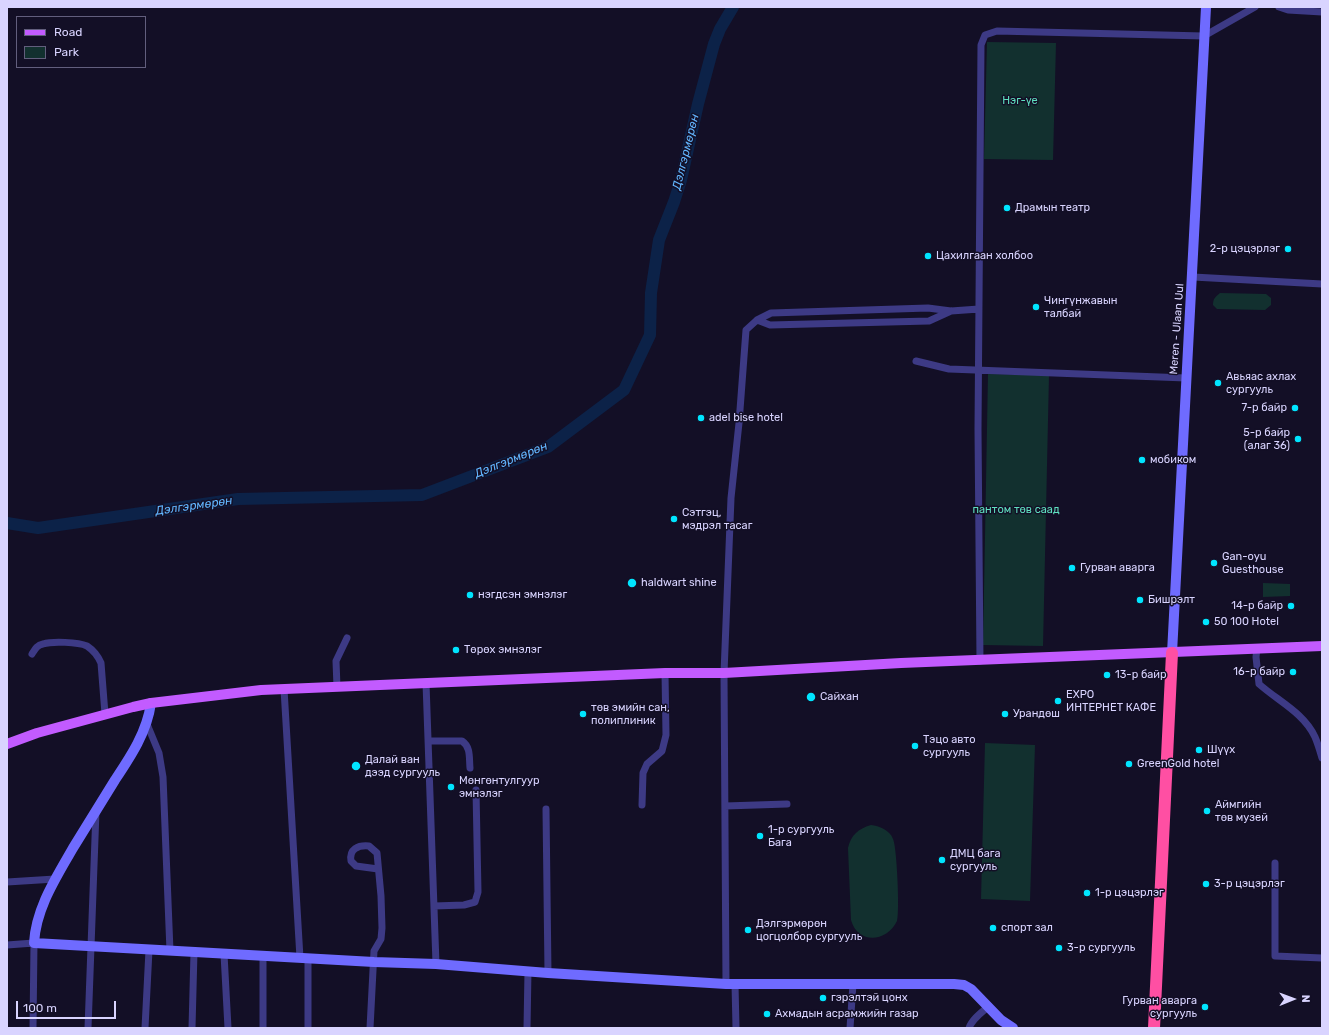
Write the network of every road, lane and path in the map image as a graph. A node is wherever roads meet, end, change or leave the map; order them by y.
1 (1206, 7) edge
2 (1256, 7) edge
3 (1279, 7) edge
4 (1322, 12) edge
5 (1204, 36) junction
6 (1192, 277) junction
7 (1322, 284) edge
8 (979, 309) junction
9 (951, 311) junction
10 (757, 320) junction
11 (916, 361) dead end
12 (979, 370) junction
13 (1186, 378) junction
14 (347, 638) dead end
15 (1322, 646) edge
16 (1257, 648) junction
17 (1172, 653) junction
18 (32, 654) dead end
19 (980, 661) junction
20 (724, 672) junction
21 (665, 673) junction
22 (426, 683) junction
23 (337, 687) junction
24 (284, 690) junction
25 (151, 703) junction
26 (104, 714) junction
27 (147, 724) junction
28 (428, 741) junction
29 (7, 744) edge
30 (1322, 758) edge
31 (470, 768) dead end
32 (476, 790) dead end
33 (787, 804) dead end
34 (642, 805) dead end
35 (725, 806) junction
36 (546, 808) dead end
37 (96, 809) junction
38 (1275, 863) dead end
39 (378, 869) dead end
40 (55, 879) junction
41 (7, 882) edge
42 (434, 906) junction
43 (34, 943) junction
44 (7, 946) edge
45 (91, 947) junction
46 (149, 950) junction
47 (170, 951) junction
48 (194, 952) junction
49 (224, 954) junction
50 (263, 956) junction
51 (304, 958) junction
52 (1322, 958) edge
53 (374, 962) junction
54 (436, 964) junction
55 (528, 972) junction
56 (548, 973) junction
57 (730, 984) junction
58 (853, 984) junction
59 (989, 1006) junction
60 (33, 1028) edge
61 (88, 1028) edge
62 (145, 1028) edge
63 (192, 1028) edge
64 (228, 1028) edge
65 (263, 1028) edge
66 (308, 1028) edge
67 (370, 1028) edge
68 (527, 1028) edge
69 (736, 1028) edge
70 (850, 1028) edge
71 (969, 1028) edge
72 (1013, 1028) edge
73 (1154, 1028) edge

1 - 5 main road, Meren - Ulaan Uul
2 - 5 street
3 - 4 street
5 - 6 main road, Meren - Ulaan Uul
5 - 8 street
6 - 7 street
6 - 13 main road, Meren - Ulaan Uul
8 - 9 street
8 - 12 street
9 - 10 street
9 - 10 street
10 - 20 street
11 - 12 street
12 - 13 street
12 - 19 street
13 - 17 main road, Meren - Ulaan Uul
14 - 23 street
15 - 16 main road
16 - 17 main road
16 - 30 street
17 - 19 main road
17 - 73 highway
18 - 26 street
19 - 20 main road
20 - 21 main road
20 - 35 street
21 - 22 main road
21 - 34 street
22 - 23 main road
22 - 28 street
23 - 24 main road
24 - 25 main road
24 - 51 street
25 - 26 main road
25 - 27 main road
26 - 29 main road
27 - 37 main road
27 - 47 street
28 - 31 street
28 - 42 street
32 - 42 street
33 - 35 street
35 - 57 street
36 - 56 street
37 - 40 main road
37 - 45 street
38 - 52 street
39 - 53 street
40 - 41 street
40 - 43 main road
42 - 54 street
43 - 44 street
43 - 45 main road
43 - 60 street
45 - 46 main road
45 - 61 street
46 - 47 main road
46 - 62 street
47 - 48 main road
48 - 49 main road
48 - 63 street
49 - 50 main road
49 - 64 street
50 - 51 main road
50 - 65 street
51 - 53 main road
51 - 66 street
53 - 54 main road
53 - 67 street
54 - 55 main road
55 - 56 main road
55 - 68 street
56 - 57 main road
57 - 58 main road
57 - 69 street
58 - 59 main road
58 - 70 street
59 - 71 street
59 - 72 main road

